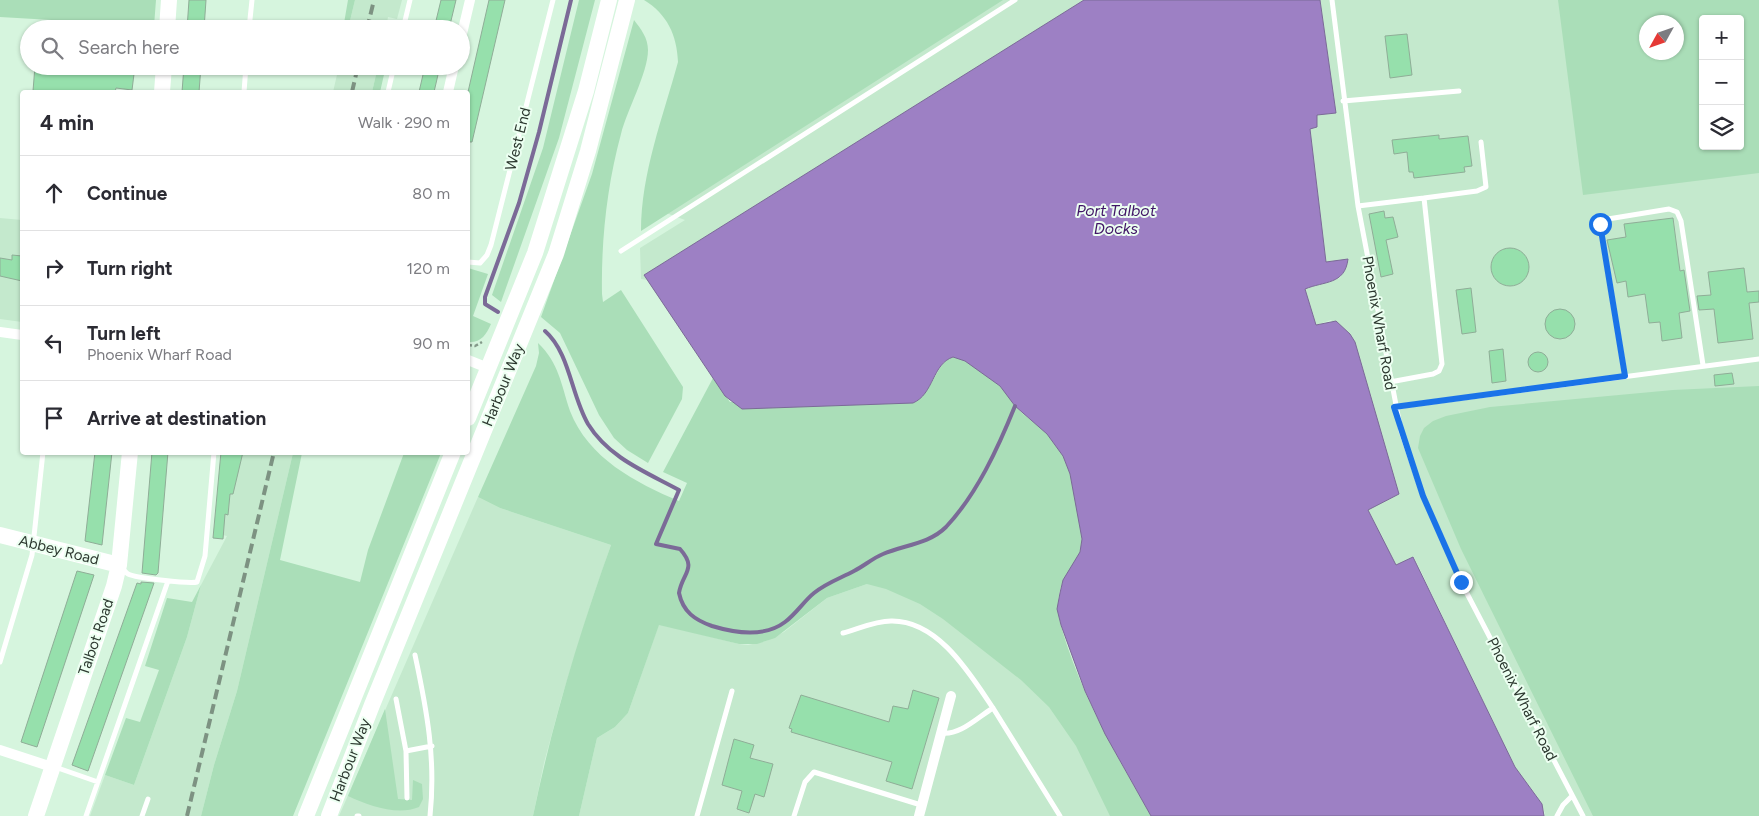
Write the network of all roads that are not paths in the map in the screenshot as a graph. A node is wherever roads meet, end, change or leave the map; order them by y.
1 (169, 0) edge
2 (252, 0) edge
3 (410, 0) edge
4 (470, 0) edge
5 (552, 0) edge
6 (609, 0) edge
7 (627, 0) edge
8 (1015, 0) edge
9 (1332, 0) edge
10 (168, 20) edge
11 (250, 20) edge
12 (405, 20) edge
13 (465, 20) edge
14 (163, 75) edge
15 (245, 75) edge
16 (392, 75) edge
17 (452, 75) edge
18 (162, 90) edge
19 (244, 90) edge
20 (388, 90) edge
21 (448, 90) edge
22 (1459, 91) dead end
23 (1344, 101) junction
24 (1481, 142) dead end
25 (1424, 198) junction
26 (1358, 206) junction
27 (621, 251) dead end
28 (470, 262) edge
29 (0, 332) edge
30 (20, 335) edge
31 (1759, 359) edge
32 (470, 361) edge
33 (1703, 365) junction
34 (488, 368) junction
35 (1625, 376) junction
36 (1390, 382) junction
37 (1394, 407) junction
38 (470, 413) edge
39 (43, 455) edge
40 (130, 455) edge
41 (214, 455) edge
42 (452, 455) edge
43 (0, 535) edge
44 (34, 543) junction
45 (119, 565) junction
46 (168, 581) junction
47 (843, 633) dead end
48 (414, 655) dead end
49 (0, 662) edge
50 (732, 691) dead end
51 (951, 696) dead end
52 (396, 698) dead end
53 (993, 708) junction
54 (941, 733) junction
55 (432, 746) junction
56 (0, 750) edge
57 (406, 751) junction
58 (52, 767) junction
59 (98, 782) junction
60 (1572, 796) junction
61 (407, 798) dead end
62 (148, 799) dead end
63 (922, 805) junction
64 (36, 816) edge
65 (86, 816) edge
66 (142, 816) edge
67 (306, 816) edge
68 (329, 816) edge
69 (430, 816) edge
70 (697, 816) edge
71 (794, 816) edge
72 (919, 816) edge
73 (1060, 816) edge
74 (1557, 816) edge
75 (1583, 816) edge

1 - 10 main road
2 - 11 lane
3 - 12 lane
4 - 13 street
5 - 28 lane, West End
6 - 34 main road, Harbour Way
7 - 68 main road, Harbour Way
8 - 27 lane
9 - 23 lane, Phoenix Wharf Road
14 - 18 main road
15 - 19 lane
16 - 20 lane
17 - 21 street
22 - 23 lane
23 - 26 lane, Phoenix Wharf Road
24 - 25 lane
25 - 26 lane
25 - 36 lane
26 - 36 lane, Phoenix Wharf Road
29 - 30 street
31 - 33 lane
32 - 34 street
33 - 35 lane
33 - 35 lane
34 - 38 main road, Harbour Way
35 - 37 lane
36 - 37 lane, Phoenix Wharf Road
37 - 60 lane, Phoenix Wharf Road
39 - 44 lane
40 - 45 main road, Talbot Road
41 - 46 lane
42 - 67 main road, Harbour Way
43 - 44 main road, Abbey Road
44 - 45 main road, Abbey Road
44 - 49 lane
45 - 46 lane
45 - 58 main road, Talbot Road
46 - 59 lane
47 - 53 lane
48 - 55 lane
50 - 70 lane
51 - 54 street
52 - 57 lane
53 - 54 lane
53 - 73 lane
54 - 63 street
55 - 57 lane
55 - 69 lane
56 - 58 street
57 - 61 lane
58 - 59 lane
58 - 64 main road, Talbot Road
59 - 65 lane
60 - 74 lane
60 - 75 lane, Phoenix Wharf Road
62 - 66 lane
63 - 71 lane
63 - 72 street

